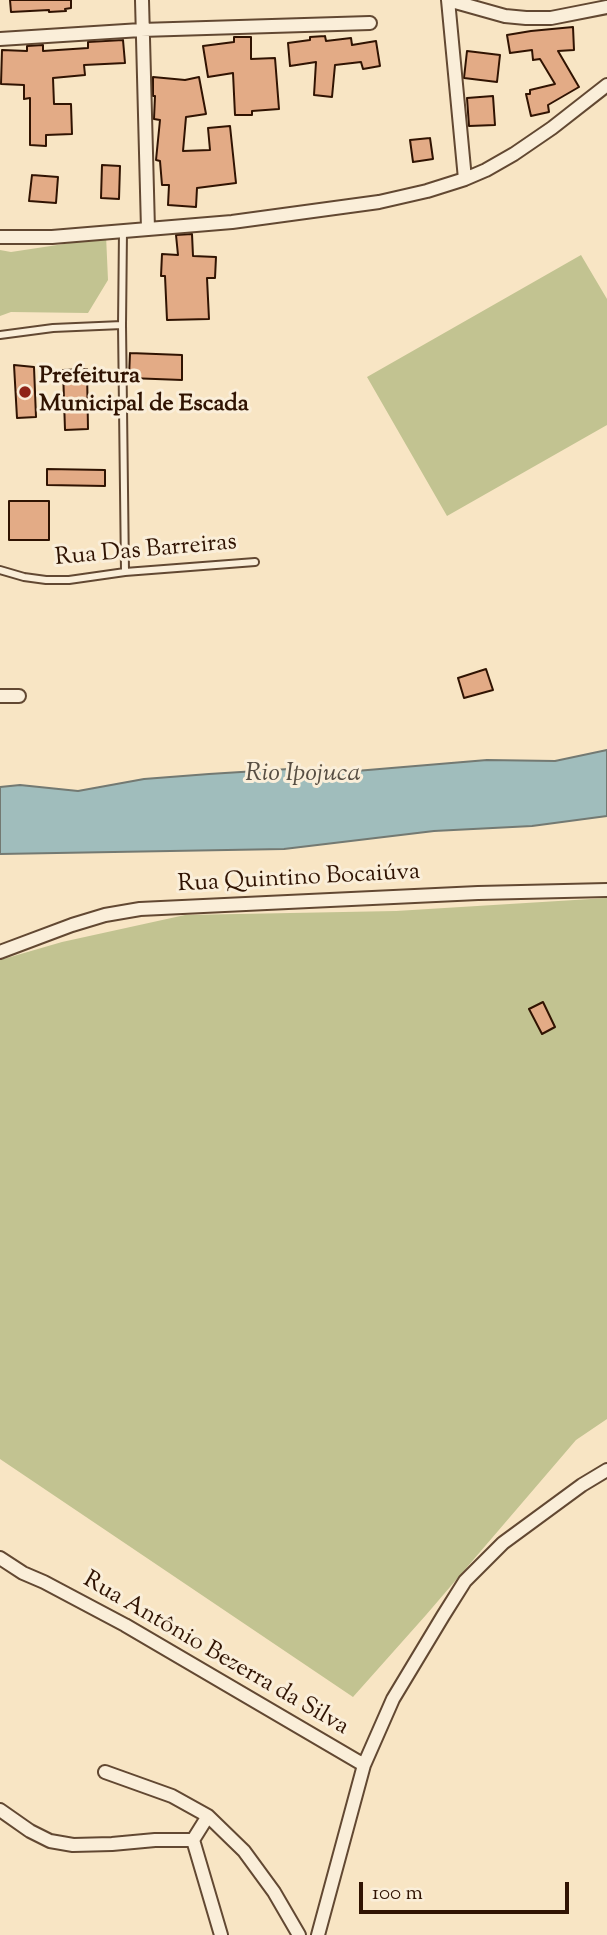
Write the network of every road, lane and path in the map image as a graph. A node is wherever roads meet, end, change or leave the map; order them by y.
1 (142, 0) edge
2 (448, 0) edge
3 (607, 7) edge
4 (370, 23) dead end
5 (141, 30) junction
6 (0, 39) edge
7 (607, 85) edge
8 (465, 179) junction
9 (148, 229) junction
10 (122, 231) junction
11 (0, 237) edge
12 (122, 325) junction
13 (0, 335) edge
14 (254, 562) dead end
15 (0, 570) edge
16 (125, 572) junction
17 (0, 696) edge
18 (19, 696) dead end
19 (607, 890) edge
20 (0, 952) edge
21 (607, 1470) edge
22 (0, 1558) edge
23 (364, 1765) junction
24 (105, 1772) dead end
25 (0, 1810) edge
26 (208, 1816) junction
27 (193, 1840) junction
28 (221, 1935) edge
29 (299, 1935) edge
30 (318, 1935) edge

1 - 5 street
2 - 3 street
2 - 8 street
4 - 5 street
5 - 6 street
5 - 9 street
7 - 8 street
8 - 9 street
9 - 10 street
10 - 11 street
10 - 12 lane
12 - 13 lane
12 - 16 lane
14 - 16 lane, Rua Das Barreiras
15 - 16 lane, Rua Das Barreiras
17 - 18 street
19 - 20 street, Rua Quintino Bocaiúva
21 - 23 street
22 - 23 street, Rua Antônio Bezerra da Silva
23 - 30 street
24 - 26 street
25 - 27 street
26 - 27 street
26 - 29 street
27 - 28 street

